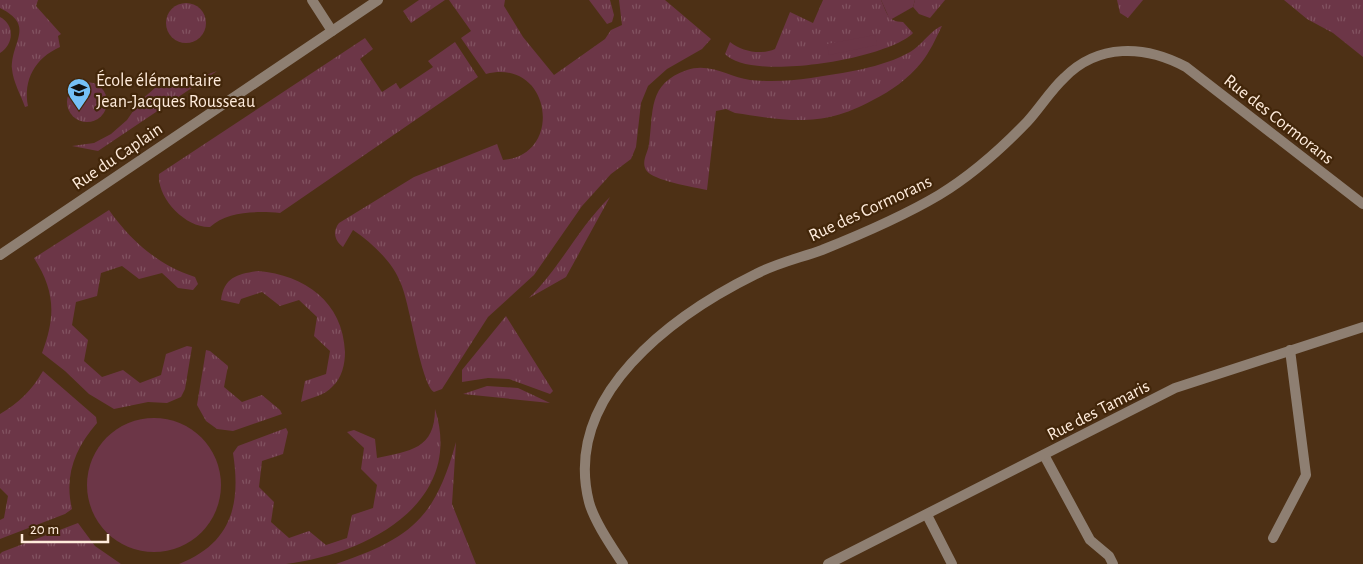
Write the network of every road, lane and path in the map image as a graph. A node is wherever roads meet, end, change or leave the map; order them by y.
1 (312, 0) edge
2 (378, 0) edge
3 (332, 31) junction
4 (1363, 204) edge
5 (0, 256) edge
6 (1363, 328) edge
7 (1290, 350) junction
8 (1044, 456) junction
9 (927, 514) junction
10 (1273, 538) dead end
11 (623, 564) edge
12 (828, 564) edge
13 (952, 564) edge
14 (1113, 564) edge

1 - 3 street
2 - 3 street, Rue du Caplain
3 - 5 street, Rue du Caplain
4 - 11 street, Rue des Cormorans
6 - 7 street, Rue des Tamaris
7 - 8 street, Rue des Tamaris
7 - 10 street
8 - 9 street, Rue des Tamaris
8 - 14 street
9 - 12 street, Rue des Tamaris
9 - 13 street

